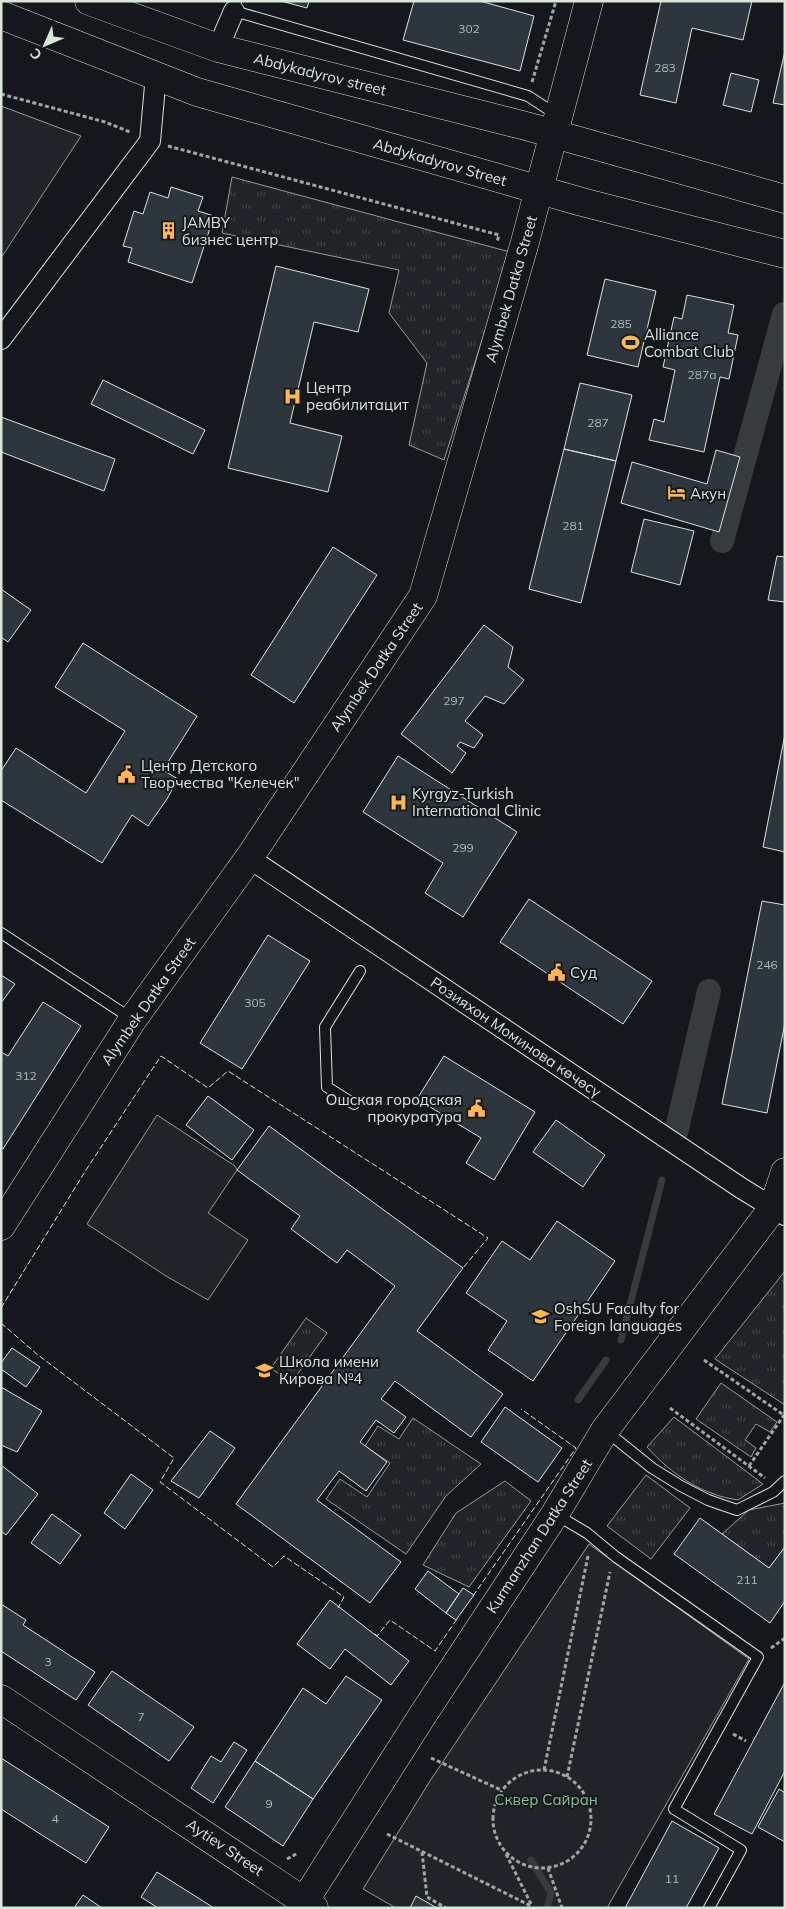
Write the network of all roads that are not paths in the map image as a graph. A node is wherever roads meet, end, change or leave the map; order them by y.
1 (89, 1) edge
2 (589, 1) edge
3 (235, 6) edge
4 (1, 15) edge
5 (218, 48) junction
6 (156, 75) junction
7 (557, 126) junction
8 (539, 190) junction
9 (785, 199) edge
10 (785, 254) edge
11 (1, 339) edge
12 (249, 858) junction
13 (1, 933) edge
14 (360, 971) dead end
15 (133, 1019) junction
16 (354, 1104) dead end
17 (785, 1172) edge
18 (779, 1211) edge
19 (1, 1226) edge
20 (605, 1430) junction
21 (781, 1484) edge
22 (555, 1514) junction
23 (1, 1699) edge
24 (306, 1906) edge
25 (709, 1908) edge

1 - 5 main road, Abdykadyrov street
2 - 7 main road, Alymbek Datka Street
3 - 5 street
3 - 7 lane
4 - 6 main road, Abdykadyrov Street
5 - 7 main road, Abdykadyrov street
6 - 8 main road, Abdykadyrov Street
6 - 11 street
7 - 8 main road, Alymbek Datka Street
7 - 9 main road
8 - 10 main road, Abdykadyrov Street
8 - 12 main road, Alymbek Datka Street
12 - 15 main road, Alymbek Datka Street
12 - 18 street, Розияхон Моминова көчөсү
13 - 15 lane
14 - 16 lane
15 - 19 main road, Alymbek Datka Street
17 - 18 main road, Kurmanzhan Datka Street
18 - 20 main road, Kurmanzhan Datka Street
20 - 21 lane
20 - 22 main road, Kurmanzhan Datka Street
22 - 24 main road, Kurmanzhan Datka Street
22 - 25 lane
23 - 24 main road

